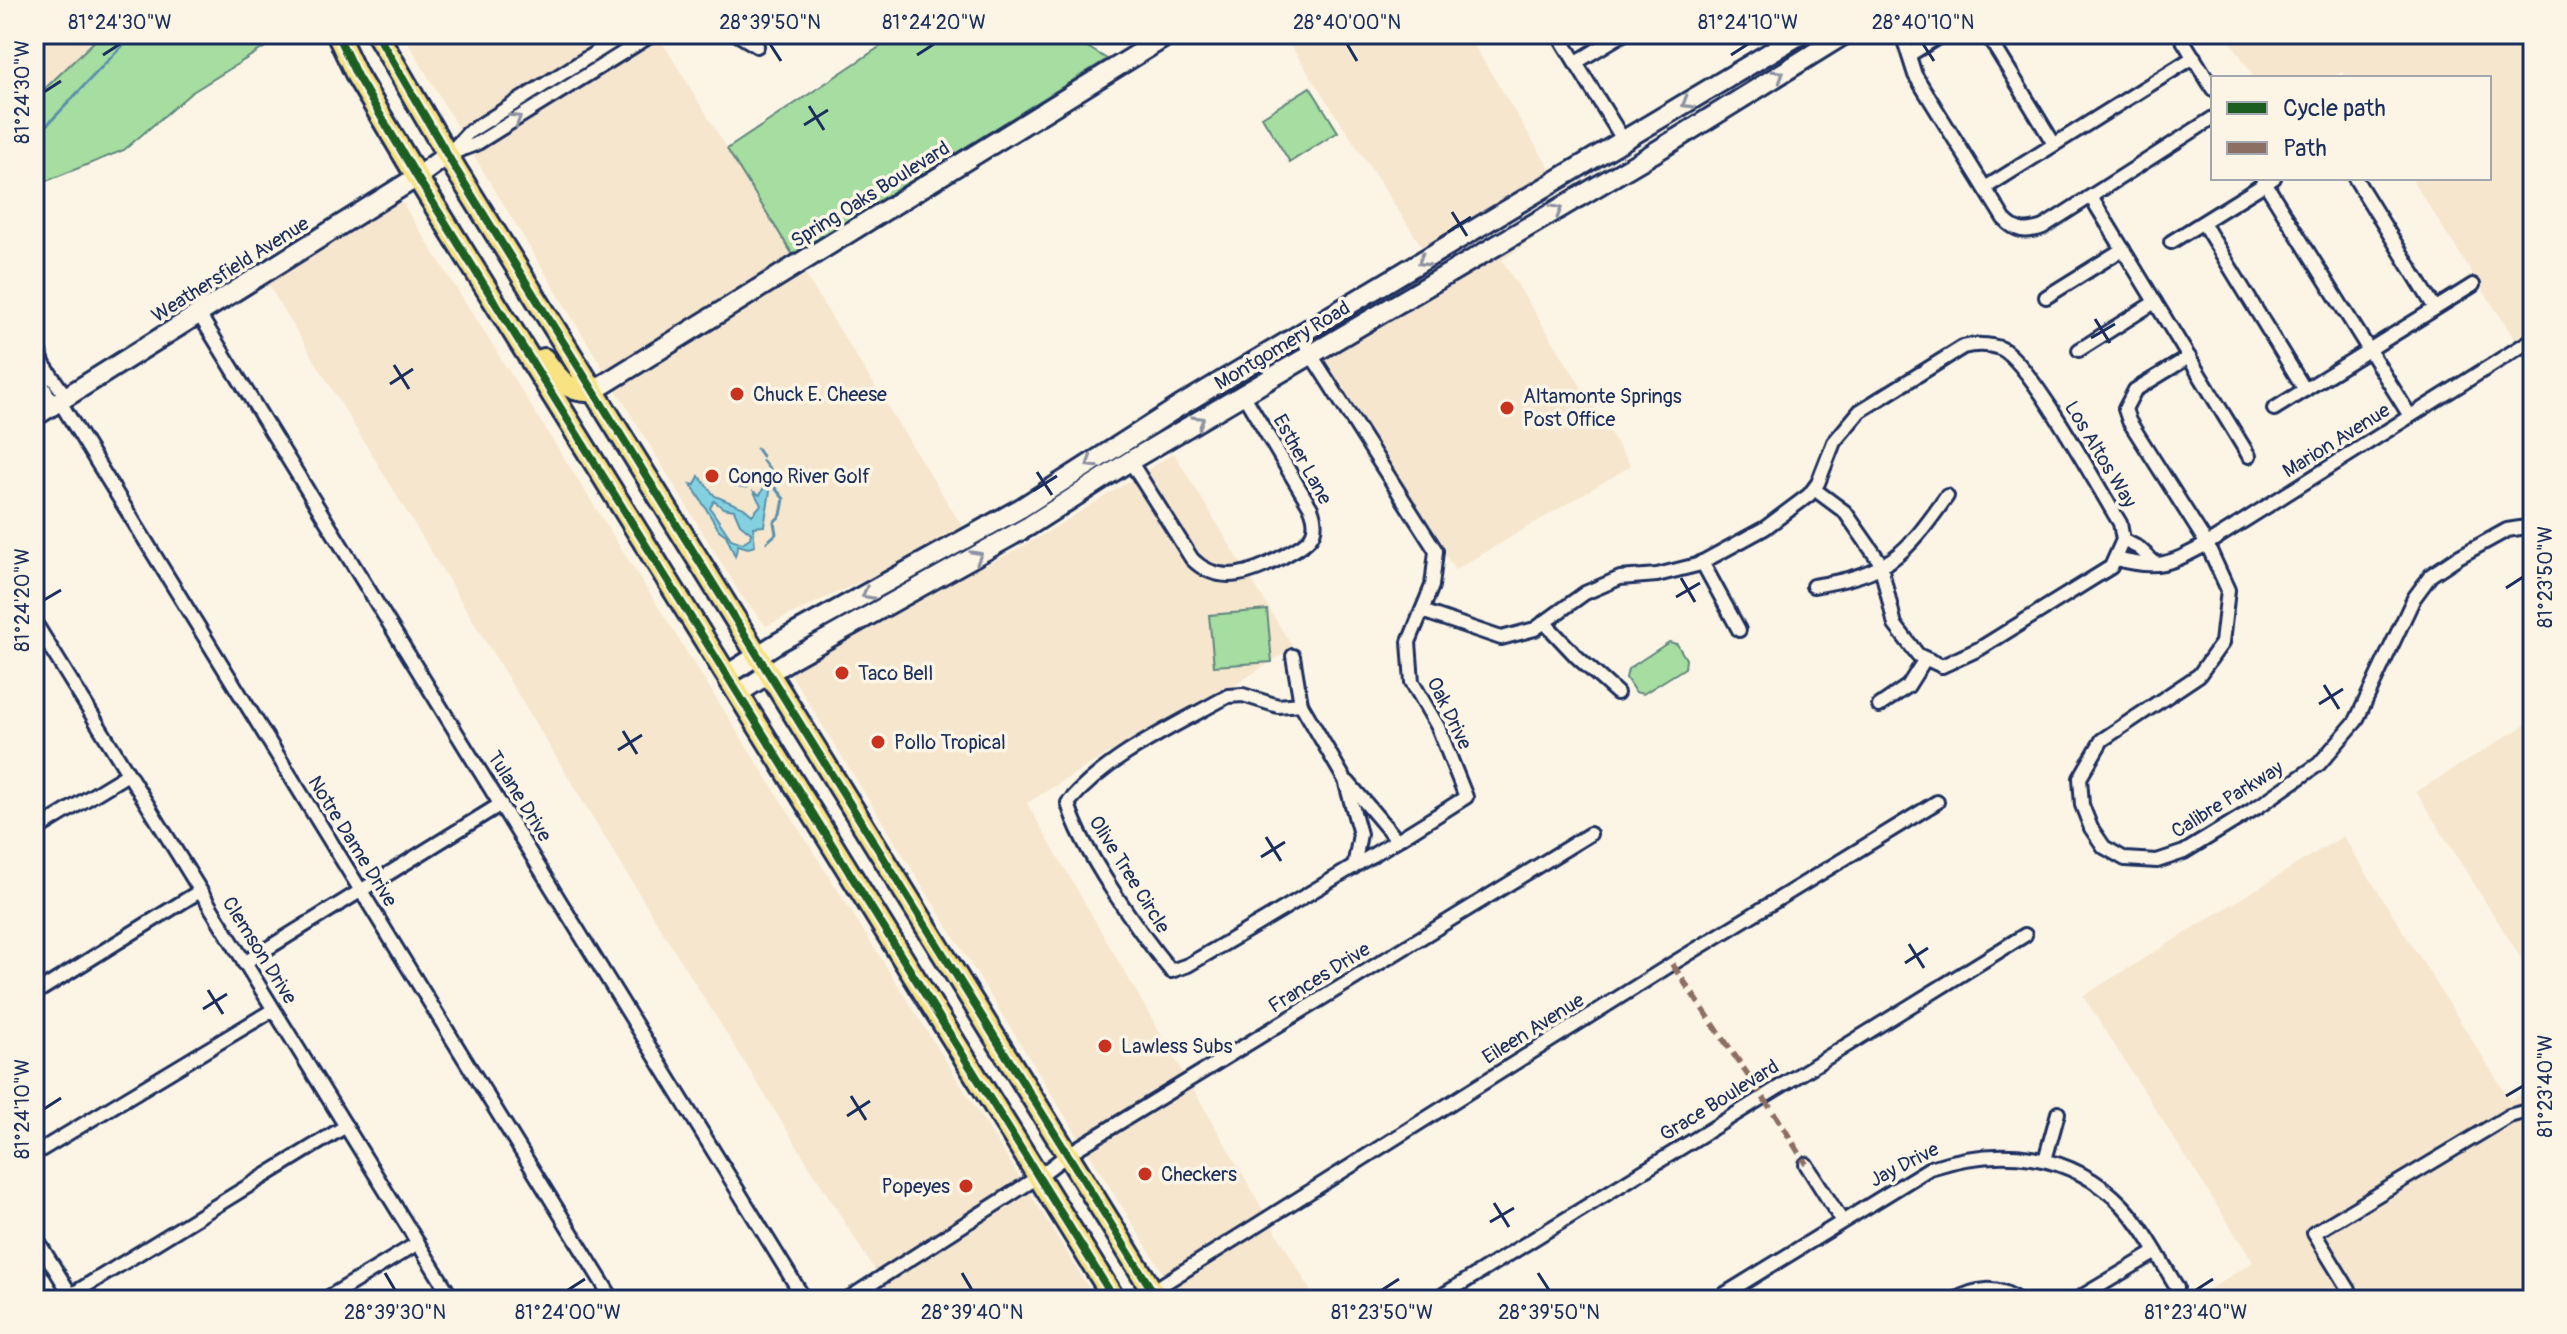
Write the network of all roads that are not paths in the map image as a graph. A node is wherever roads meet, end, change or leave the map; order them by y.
1 (337, 34) edge
2 (377, 34) edge
3 (625, 34) edge
4 (653, 34) edge
5 (737, 34) edge
6 (1170, 34) edge
7 (1558, 34) edge
8 (1623, 34) edge
9 (1801, 34) edge
10 (1845, 34) edge
11 (1902, 34) edge
12 (1943, 34) edge
13 (1987, 34) edge
14 (2179, 34) edge
15 (1146, 40) edge
16 (757, 46) dead end
17 (1909, 55) junction
18 (2194, 57) junction
19 (1575, 63) junction
20 (1730, 77) junction
21 (2211, 86) edge
22 (1742, 98) junction
23 (2211, 119) edge
24 (1624, 141) junction
25 (2054, 144) junction
26 (447, 155) junction
27 (417, 177) junction
28 (2267, 180) edge
29 (2356, 180) edge
30 (1985, 188) junction
31 (2091, 197) junction
32 (1490, 221) junction
33 (2203, 223) junction
34 (2171, 242) dead end
35 (1489, 249) junction
36 (2123, 249) junction
37 (2473, 285) dead end
38 (2046, 297) dead end
39 (2155, 302) junction
40 (2435, 308) junction
41 (199, 314) junction
42 (1301, 334) junction
43 (517, 337) junction
44 (34, 339) edge
45 (2533, 339) edge
46 (2368, 349) junction
47 (2079, 350) dead end
48 (1310, 353) junction
49 (2189, 357) junction
50 (2305, 390) junction
51 (593, 391) junction
52 (1243, 394) junction
53 (60, 402) junction
54 (1180, 406) junction
55 (2274, 409) dead end
56 (2410, 416) junction
57 (34, 417) edge
58 (2249, 456) dead end
59 (1130, 461) junction
60 (1814, 489) junction
61 (1947, 496) dead end
62 (2533, 526) edge
63 (2123, 540) junction
64 (2207, 544) junction
65 (2116, 559) junction
66 (1702, 562) junction
67 (2156, 564) junction
68 (1881, 569) junction
69 (1813, 586) dead end
70 (1422, 611) junction
71 (34, 621) edge
72 (1544, 622) junction
73 (1739, 630) dead end
74 (1293, 656) dead end
75 (1925, 659) junction
76 (763, 665) junction
77 (728, 674) junction
78 (739, 693) junction
79 (1617, 693) dead end
80 (1301, 704) junction
81 (1879, 706) dead end
82 (128, 774) junction
83 (1345, 780) junction
84 (1937, 802) dead end
85 (501, 804) junction
86 (34, 831) edge
87 (1590, 834) dead end
88 (1397, 840) junction
89 (1354, 867) junction
90 (200, 891) junction
91 (361, 892) junction
92 (2025, 935) dead end
93 (244, 963) junction
94 (34, 994) edge
95 (273, 1010) junction
96 (2058, 1113) dead end
97 (2533, 1113) edge
98 (346, 1126) junction
99 (34, 1154) edge
100 (1068, 1154) junction
101 (2045, 1160) junction
102 (1806, 1164) dead end
103 (1038, 1177) junction
104 (1842, 1221) junction
105 (34, 1235) edge
106 (418, 1243) junction
107 (2156, 1252) junction
108 (2177, 1287) dead end
109 (1155, 1295) edge
110 (72, 1298) edge
111 (324, 1300) edge
112 (453, 1300) edge
113 (613, 1300) edge
114 (805, 1300) edge
115 (846, 1300) edge
116 (1115, 1300) edge
117 (1435, 1300) edge
118 (1715, 1300) edge
119 (1955, 1300) edge
120 (2017, 1300) edge
121 (2076, 1300) edge
122 (2355, 1300) edge

1 - 27 main road
2 - 26 main road
3 - 26 street, Weathersfield Avenue
26 -> 4 street, Weathersfield Avenue
5 - 16 street
6 - 15 main road, Spring Oaks Boulevard
7 - 19 street
8 - 19 street
9 - 20 main road, Montgomery Road
22 -> 10 main road, Montgomery Road
11 - 17 street
12 - 17 street
13 - 25 street
14 - 18 street
15 - 51 main road, Spring Oaks Boulevard
17 - 30 street
18 - 21 street
18 - 25 street
19 - 24 street
20 - 22 main road
20 -> 24 main road, Montgomery Road
35 -> 22 main road, Montgomery Road
23 - 31 street
24 - 32 main road, Montgomery Road
25 - 30 street
26 - 27 main road, Weathersfield Avenue
26 - 51 main road
27 - 41 main road, Weathersfield Avenue
27 - 43 main road
28 - 33 street
28 - 46 street
29 - 40 street
30 - 31 street
31 - 36 street
32 - 35 main road
32 -> 42 main road, Montgomery Road
33 - 34 street
33 - 50 street
35 - 48 main road, Montgomery Road
36 - 38 street
36 - 39 street
37 - 40 street
39 - 47 street
39 - 49 street
40 - 46 street
41 - 53 main road, Weathersfield Avenue
41 - 85 street, Tulane Drive
42 - 48 street, Oak Drive
42 - 54 main road, Montgomery Road
43 - 51 main road
43 - 77 main road
44 - 53 street, Notre Dame Drive
45 - 56 street, Marion Avenue
46 - 50 street
46 - 56 street
48 - 52 main road, Montgomery Road
48 - 70 street, Oak Drive
49 - 58 street
49 - 64 street, Calibre Parkway
50 - 55 street
51 - 76 main road
59 -> 52 main road, Montgomery Road
52 - 59 street, Esther Lane
53 - 57 main road, Weathersfield Avenue
53 - 91 street, Notre Dame Drive
54 - 59 main road
54 -> 76 main road, Montgomery Road
56 - 64 street, Marion Avenue
76 -> 59 main road, Montgomery Road
60 - 63 street, Los Altos Way
60 - 66 street, Los Altos Way
60 - 68 street
61 - 68 street
62 - 64 street, Calibre Parkway
63 - 65 street, Los Altos Way
63 - 67 street
64 - 67 street, Marion Avenue
65 - 67 street, Marion Avenue
65 - 75 street
66 - 72 street, Los Altos Way
66 - 73 street
68 - 69 street
68 - 75 street
70 - 72 street, Los Altos Way
70 - 88 street, Oak Drive
71 - 82 street, Clemson Drive
72 - 79 street
74 - 80 street
75 - 81 street
76 - 77 main road, Montgomery Road
76 - 78 main road, Montgomery Road
76 - 100 main road
77 - 78 main road
78 - 103 main road
80 - 83 street
80 - 89 street, Olive Tree Circle
82 - 86 street
82 - 90 street, Clemson Drive
83 - 88 street
83 - 89 street
84 - 109 street, Eileen Avenue
85 - 91 street
85 - 114 street, Tulane Drive
87 - 100 street, Frances Drive
88 - 89 street, Olive Tree Circle
90 - 93 street, Clemson Drive
90 - 94 street
91 - 93 street
91 - 113 street, Notre Dame Drive
92 - 117 street, Grace Boulevard
93 - 95 street, Clemson Drive
95 - 98 street, Clemson Drive
95 - 99 street
96 - 101 street
97 - 122 street
98 - 106 street, Clemson Drive
98 - 110 street
100 - 103 street, Frances Drive
100 - 109 main road
101 - 104 street, Jay Drive
101 - 107 street, Jay Drive
102 - 104 street
103 - 115 street, Frances Drive
103 - 116 main road
104 - 118 street, Jay Drive
105 - 110 street
106 - 111 street
106 - 112 street, Clemson Drive
107 - 108 street, Jay Drive
107 - 121 street
119 - 120 street

